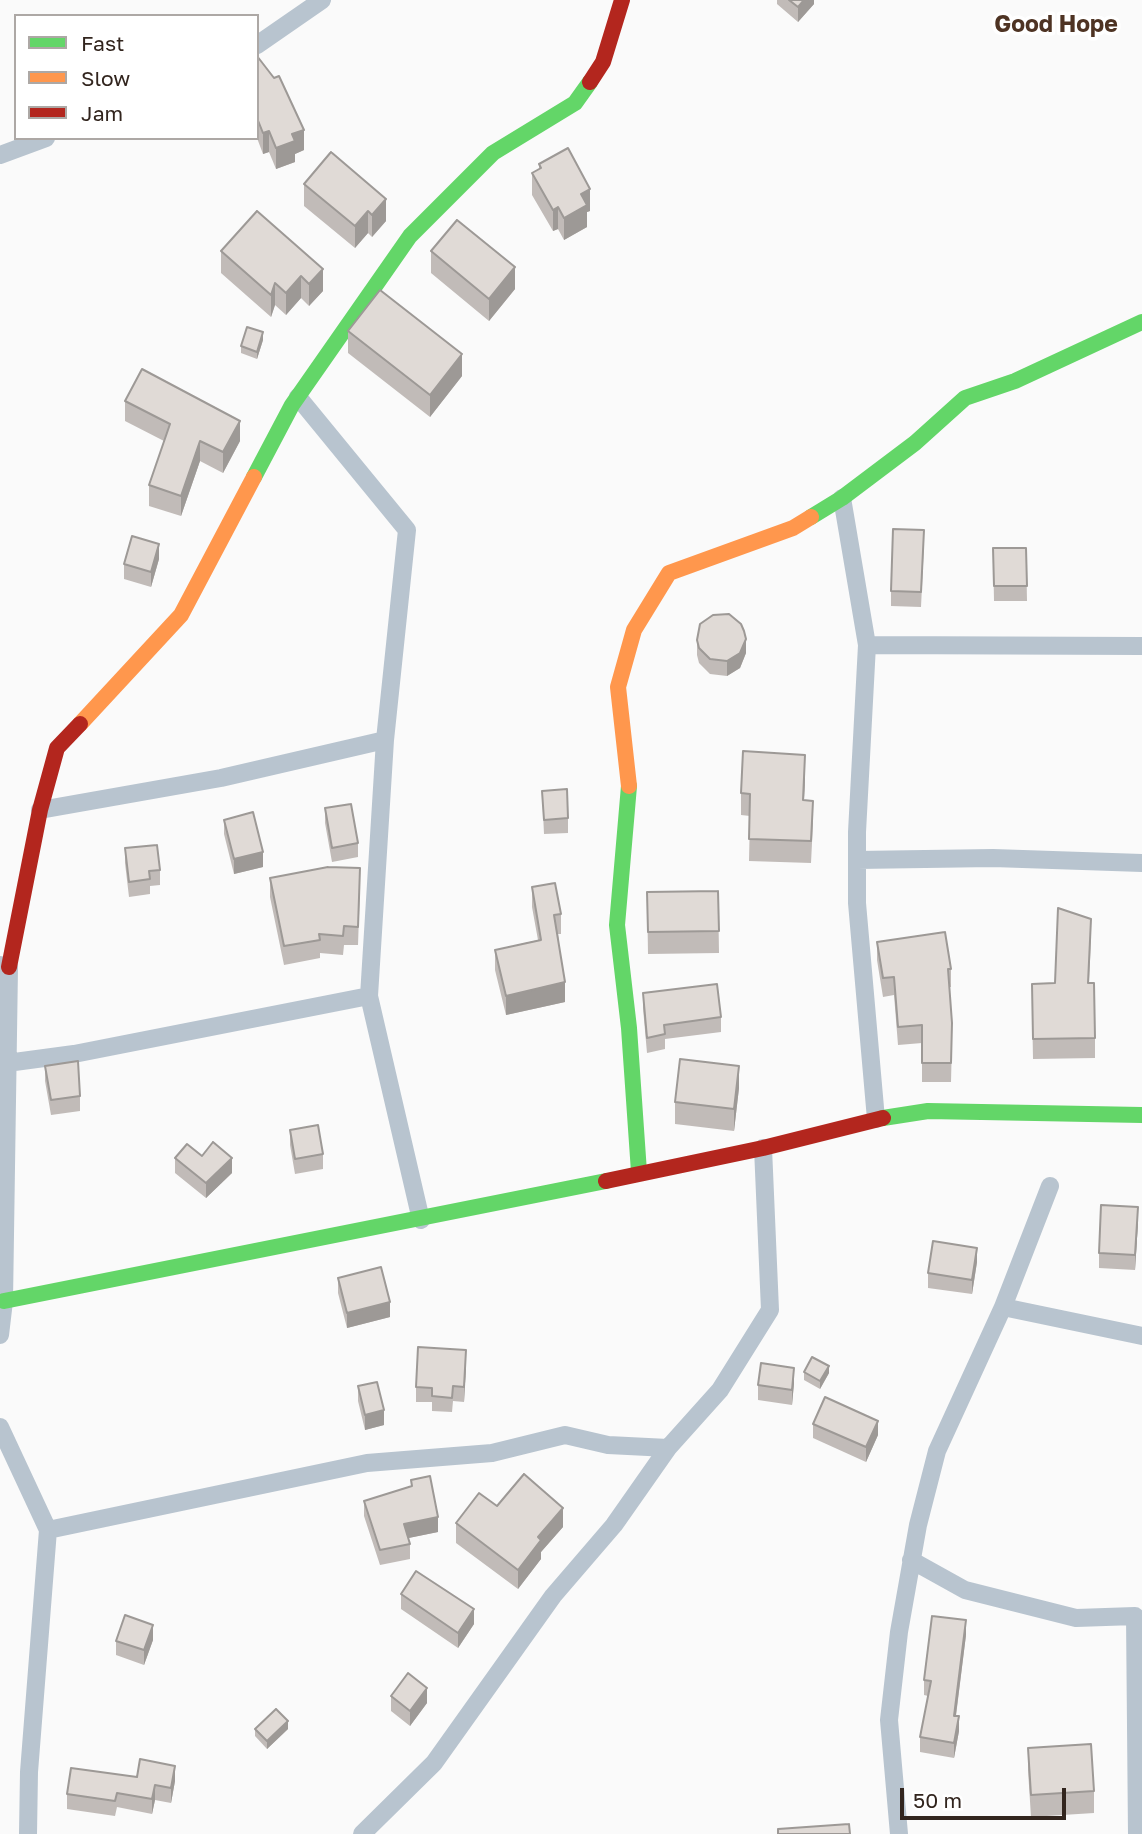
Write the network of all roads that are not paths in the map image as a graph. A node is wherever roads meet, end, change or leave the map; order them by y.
1 (322, 0) edge
2 (622, 0) edge
3 (259, 44) edge
4 (41, 140) edge
5 (0, 155) edge
6 (1142, 322) edge
7 (298, 397) junction
8 (842, 498) junction
9 (867, 645) junction
10 (1142, 646) edge
11 (385, 740) junction
12 (40, 810) junction
13 (857, 860) junction
14 (1142, 863) edge
15 (5, 966) edge
16 (369, 996) junction
17 (8, 1063) junction
18 (1142, 1115) edge
19 (876, 1119) junction
20 (763, 1148) junction
21 (639, 1172) junction
22 (1050, 1186) dead end
23 (421, 1220) junction
24 (4, 1301) junction
25 (1003, 1307) junction
26 (0, 1335) edge
27 (1142, 1336) edge
28 (0, 1427) edge
29 (668, 1448) junction
30 (48, 1531) junction
31 (911, 1560) junction
32 (1139, 1616) edge
33 (1139, 1822) edge
34 (28, 1834) edge
35 (362, 1834) edge
36 (899, 1834) edge

1 - 3 street
2 - 7 street
4 - 5 street
6 - 8 street
7 - 11 street
7 - 12 street
8 - 9 street
8 - 21 street
9 - 10 street
9 - 13 street
11 - 12 street
11 - 16 street
12 - 15 street
13 - 14 street
13 - 19 street
15 - 17 street
16 - 17 street
16 - 23 street
17 - 24 street
18 - 19 street
19 - 20 street
20 - 21 street
20 - 29 street
21 - 23 street
22 - 25 street
23 - 24 street
24 - 26 street
25 - 27 street
25 - 31 street
28 - 30 street
29 - 30 street
29 - 35 street
30 - 34 street
31 - 32 street
31 - 36 street
32 - 33 street

